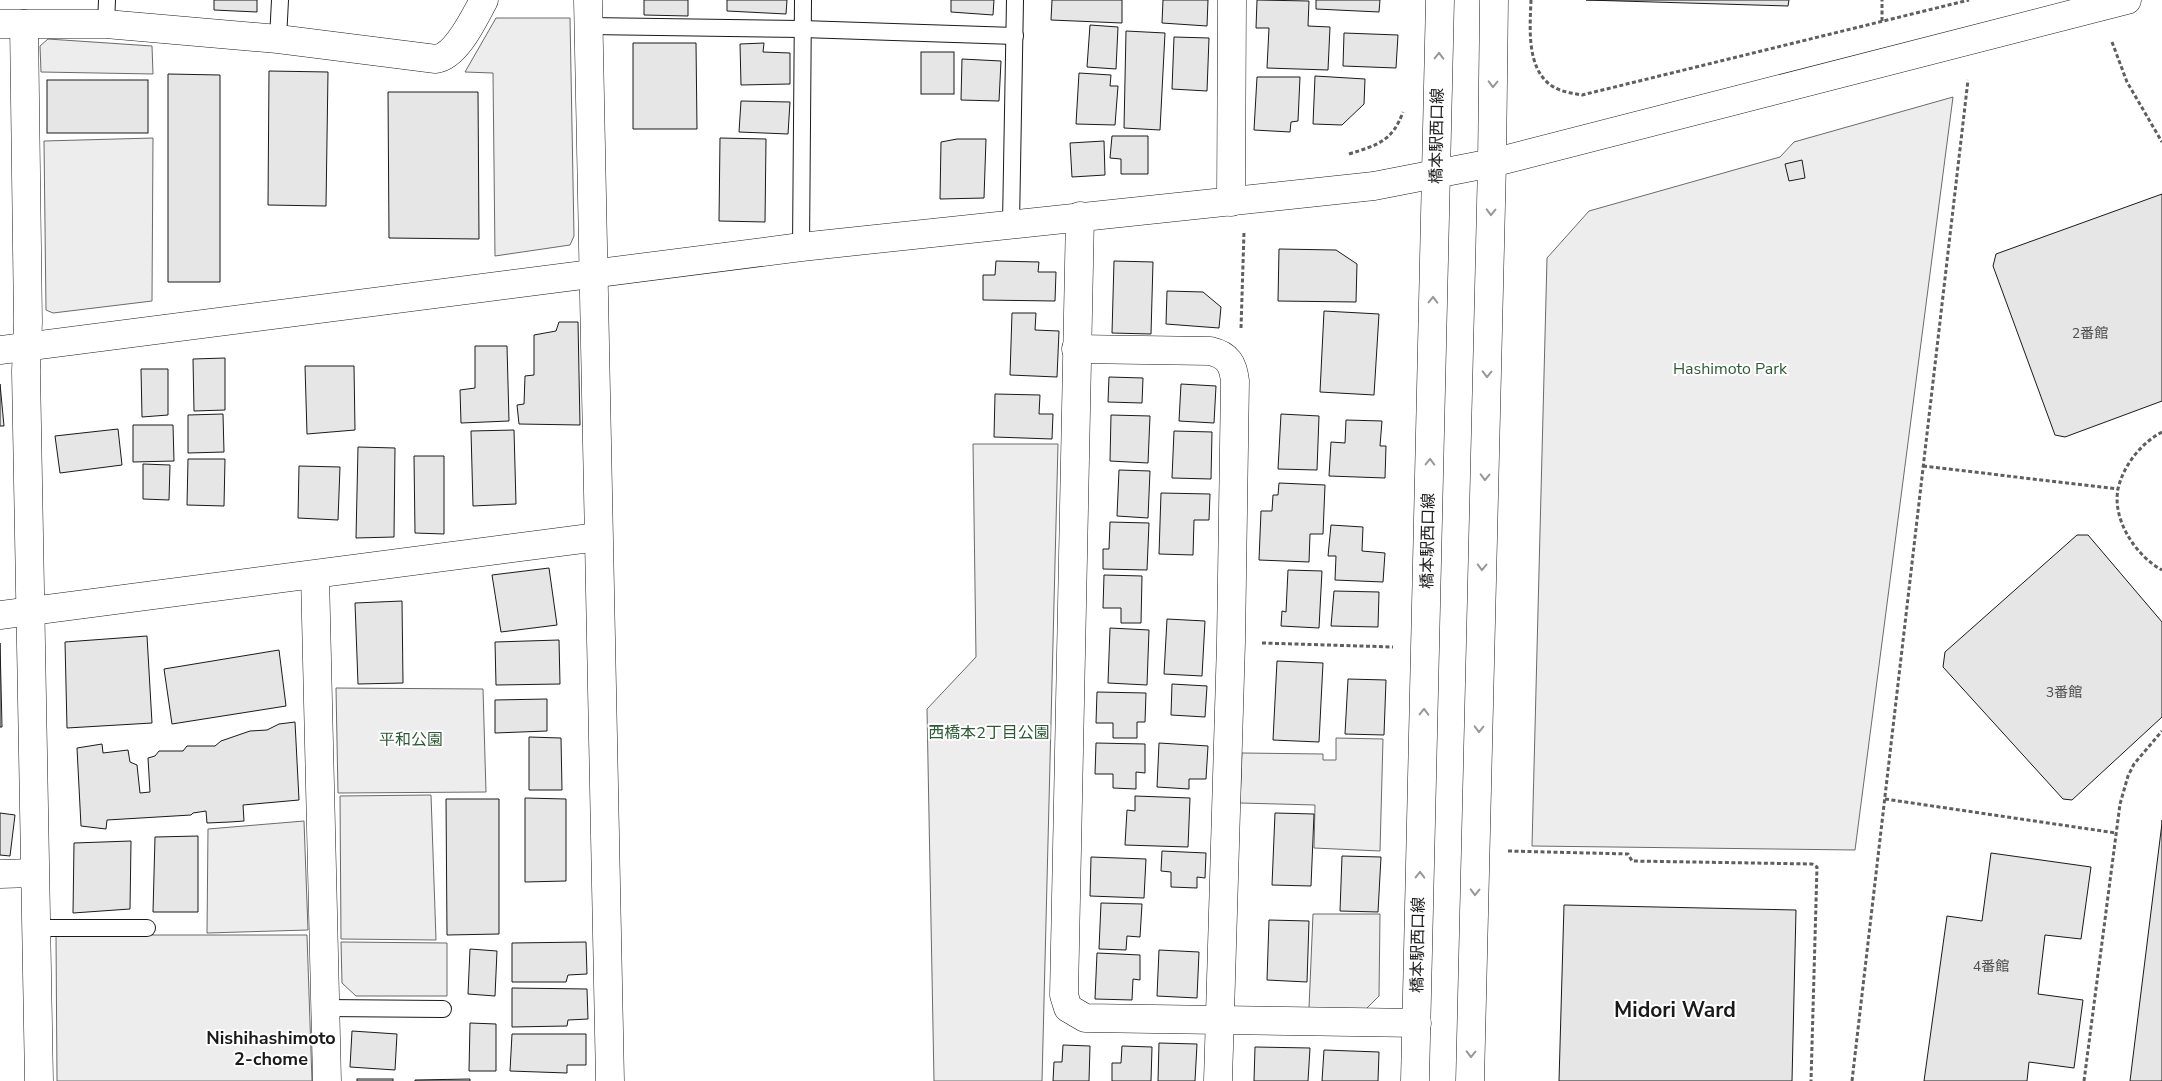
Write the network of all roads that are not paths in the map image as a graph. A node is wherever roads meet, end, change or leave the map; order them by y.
1 (280, 0) edge
2 (484, 0) edge
3 (803, 0) edge
4 (1015, 0) edge
5 (1232, 0) edge
6 (1440, 0) edge
7 (1494, 0) edge
8 (2127, 0) edge
9 (106, 12) edge
10 (588, 13) edge
11 (12, 24) edge
12 (802, 29) junction
13 (1015, 36) junction
14 (278, 39) junction
15 (1492, 163) junction
16 (1436, 174) junction
17 (1231, 202) junction
18 (1080, 216) junction
19 (1011, 223) junction
20 (801, 247) junction
21 (592, 272) junction
22 (27, 347) junction
23 (1076, 349) junction
24 (0, 350) edge
25 (598, 537) junction
26 (315, 575) junction
27 (30, 611) junction
28 (0, 615) edge
29 (34, 873) junction
30 (0, 874) edge
31 (37, 928) junction
32 (146, 928) dead end
33 (325, 1008) junction
34 (443, 1009) dead end
35 (1220, 1021) junction
36 (1416, 1023) junction
37 (40, 1081) edge
38 (327, 1081) edge
39 (610, 1081) edge
40 (1218, 1081) edge
41 (1415, 1081) edge
42 (1470, 1081) edge

1 - 14 lane
2 - 14 street
3 - 12 lane
4 - 13 lane
5 - 17 street
16 -> 6 street, 橋本駅西口線
7 -> 15 street
8 - 15 street
9 - 11 street
9 - 14 street
10 - 12 lane
10 - 21 street
11 - 22 street
12 - 13 lane
12 - 20 lane
13 - 19 lane
15 - 16 street
15 -> 42 street
16 - 17 street
36 -> 16 street, 橋本駅西口線
17 - 18 street
18 - 19 street
18 - 23 street
19 - 20 street
20 - 21 street
21 - 22 street
21 - 25 street
22 - 24 street
22 - 27 street
23 - 35 street
23 - 35 street
25 - 26 street
25 - 39 street
26 - 27 street
26 - 33 street
27 - 28 street
27 - 29 street
29 - 30 street
29 - 31 street
31 - 32 lane
31 - 37 street
33 - 34 lane
33 - 38 street
35 - 36 street
35 - 40 street
36 - 41 street, 橋本駅西口線

